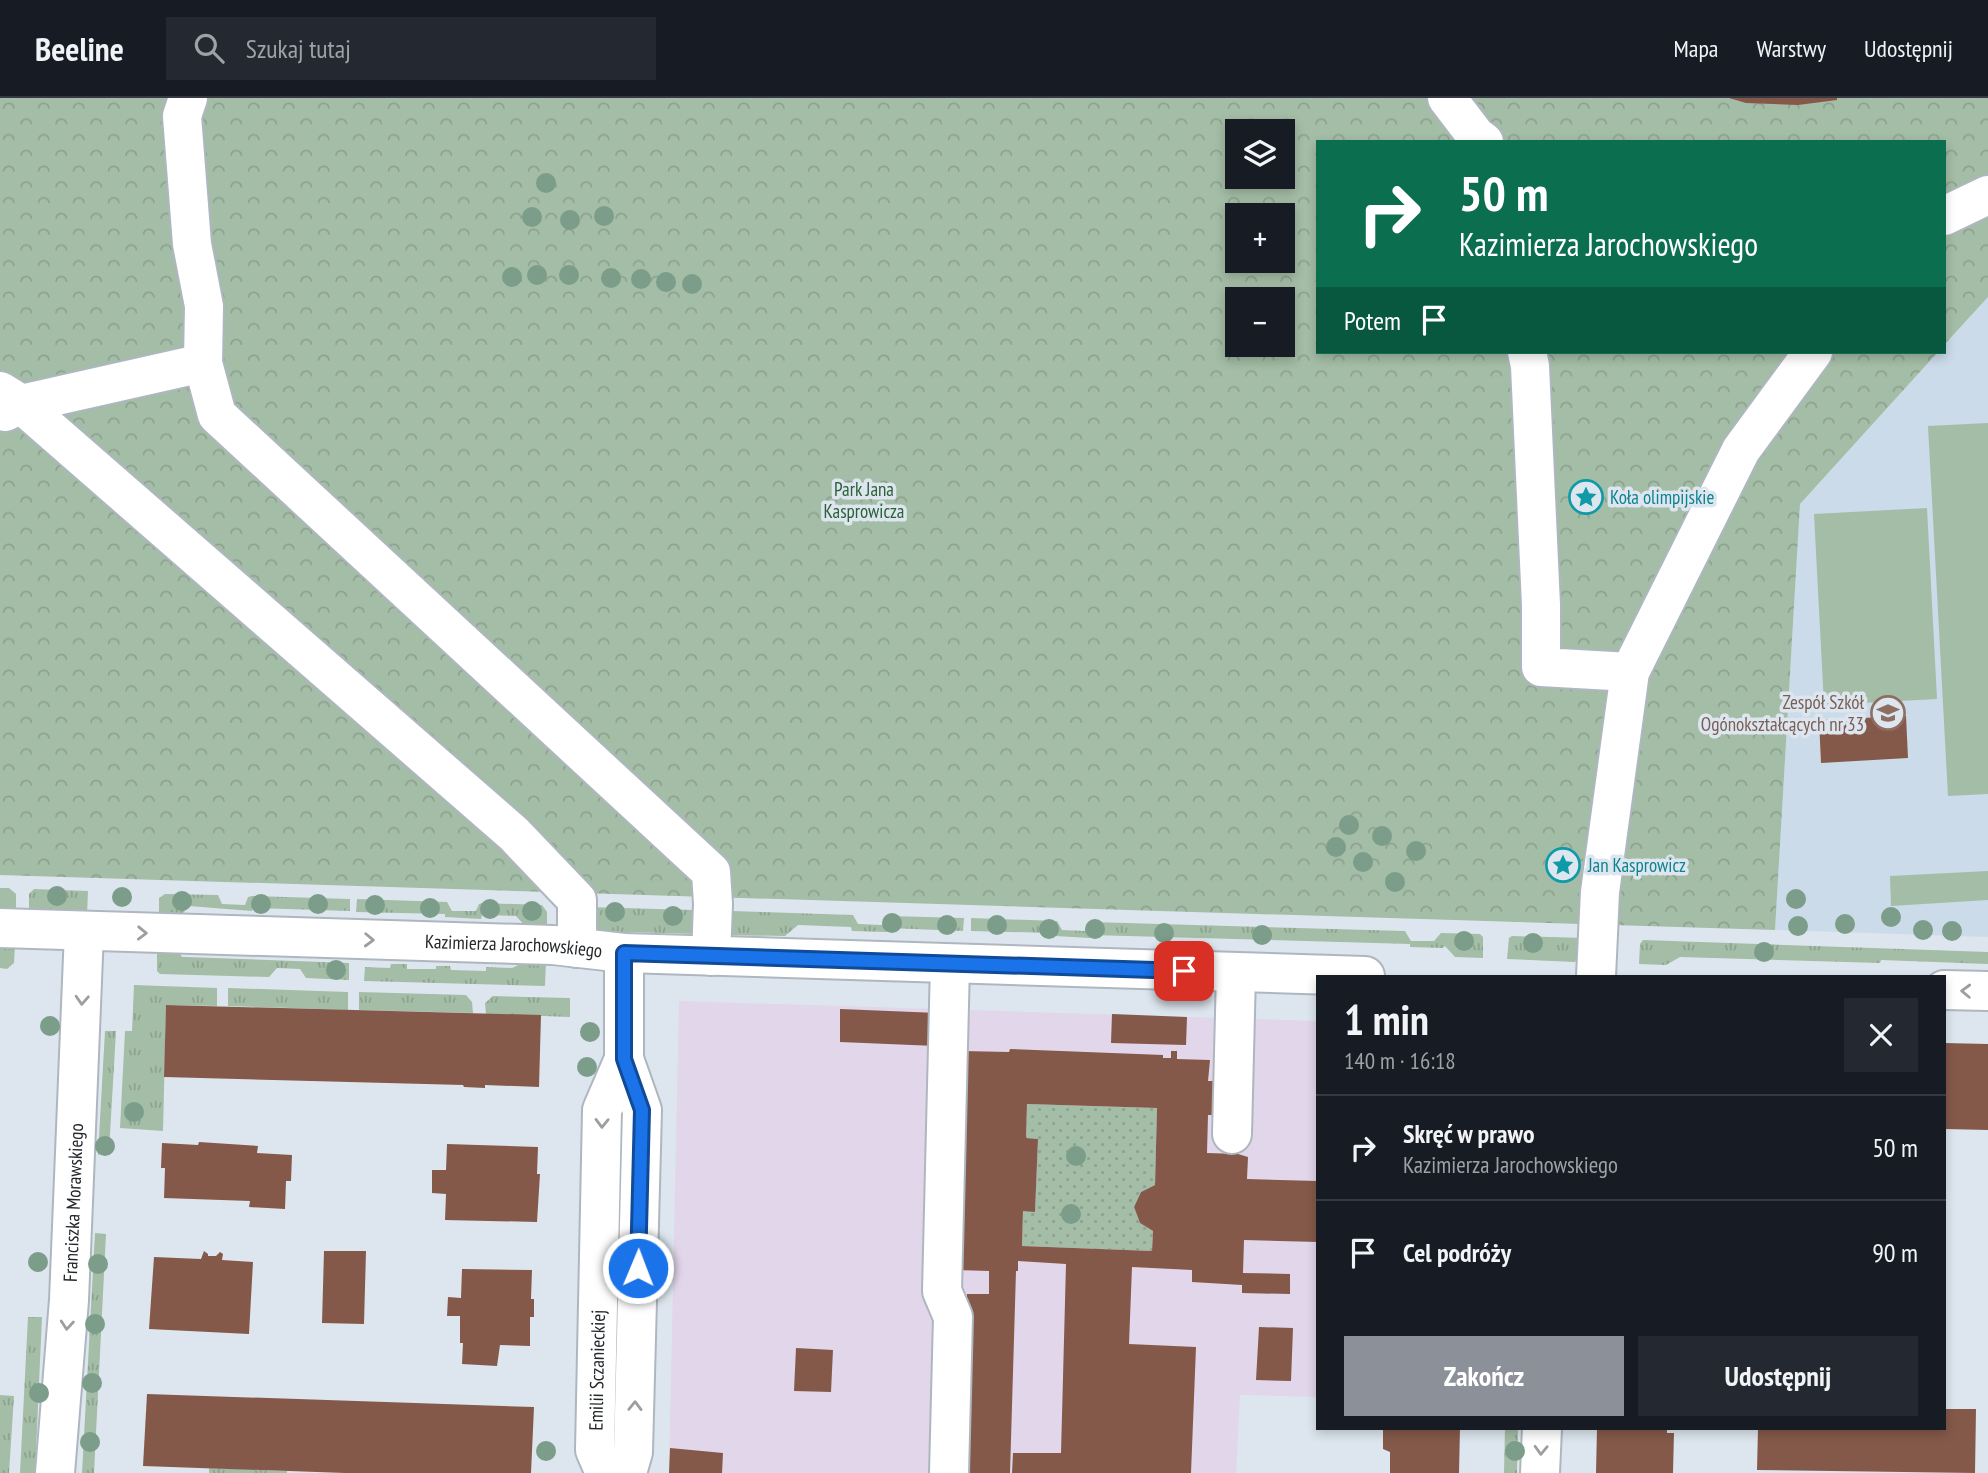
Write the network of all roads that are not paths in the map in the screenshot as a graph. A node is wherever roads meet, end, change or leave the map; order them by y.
1 (188, 98) edge
2 (1447, 98) edge
3 (1479, 140) edge
4 (1988, 195) edge
5 (1946, 215) edge
6 (1528, 354) edge
7 (1812, 354) edge
8 (203, 363) junction
9 (7, 403) edge
10 (1630, 672) junction
11 (0, 928) edge
12 (84, 932) junction
13 (577, 948) junction
14 (624, 953) junction
15 (711, 956) junction
16 (950, 964) junction
17 (1236, 973) junction
18 (1322, 975) edge
19 (1596, 975) edge
20 (1946, 990) edge
21 (1988, 992) edge
22 (624, 1059) junction
23 (1232, 1134) dead end
24 (1542, 1430) edge
25 (55, 1473) edge
26 (605, 1473) edge
27 (627, 1473) edge
28 (949, 1473) edge
29 (1540, 1473) edge

1 - 8 street
2 - 3 street
4 - 5 street
6 - 10 street
7 - 10 street
8 - 9 street
8 - 15 street
9 - 13 street
10 - 19 street
11 - 12 street, Kazimierza Jarochowskiego
12 -> 13 street, Kazimierza Jarochowskiego
12 -> 25 street, Franciszka Morawskiego
13 - 14 street, Kazimierza Jarochowskiego
14 - 15 street, Kazimierza Jarochowskiego
14 - 22 street, Emilii Sczanieckiej
15 - 16 street, Kazimierza Jarochowskiego
16 - 17 street, Kazimierza Jarochowskiego
16 - 28 street
17 - 18 street, Kazimierza Jarochowskiego
17 - 23 street
21 -> 20 street
22 -> 26 street, Emilii Sczanieckiej
27 -> 22 street, Emilii Sczanieckiej
24 -> 29 street

